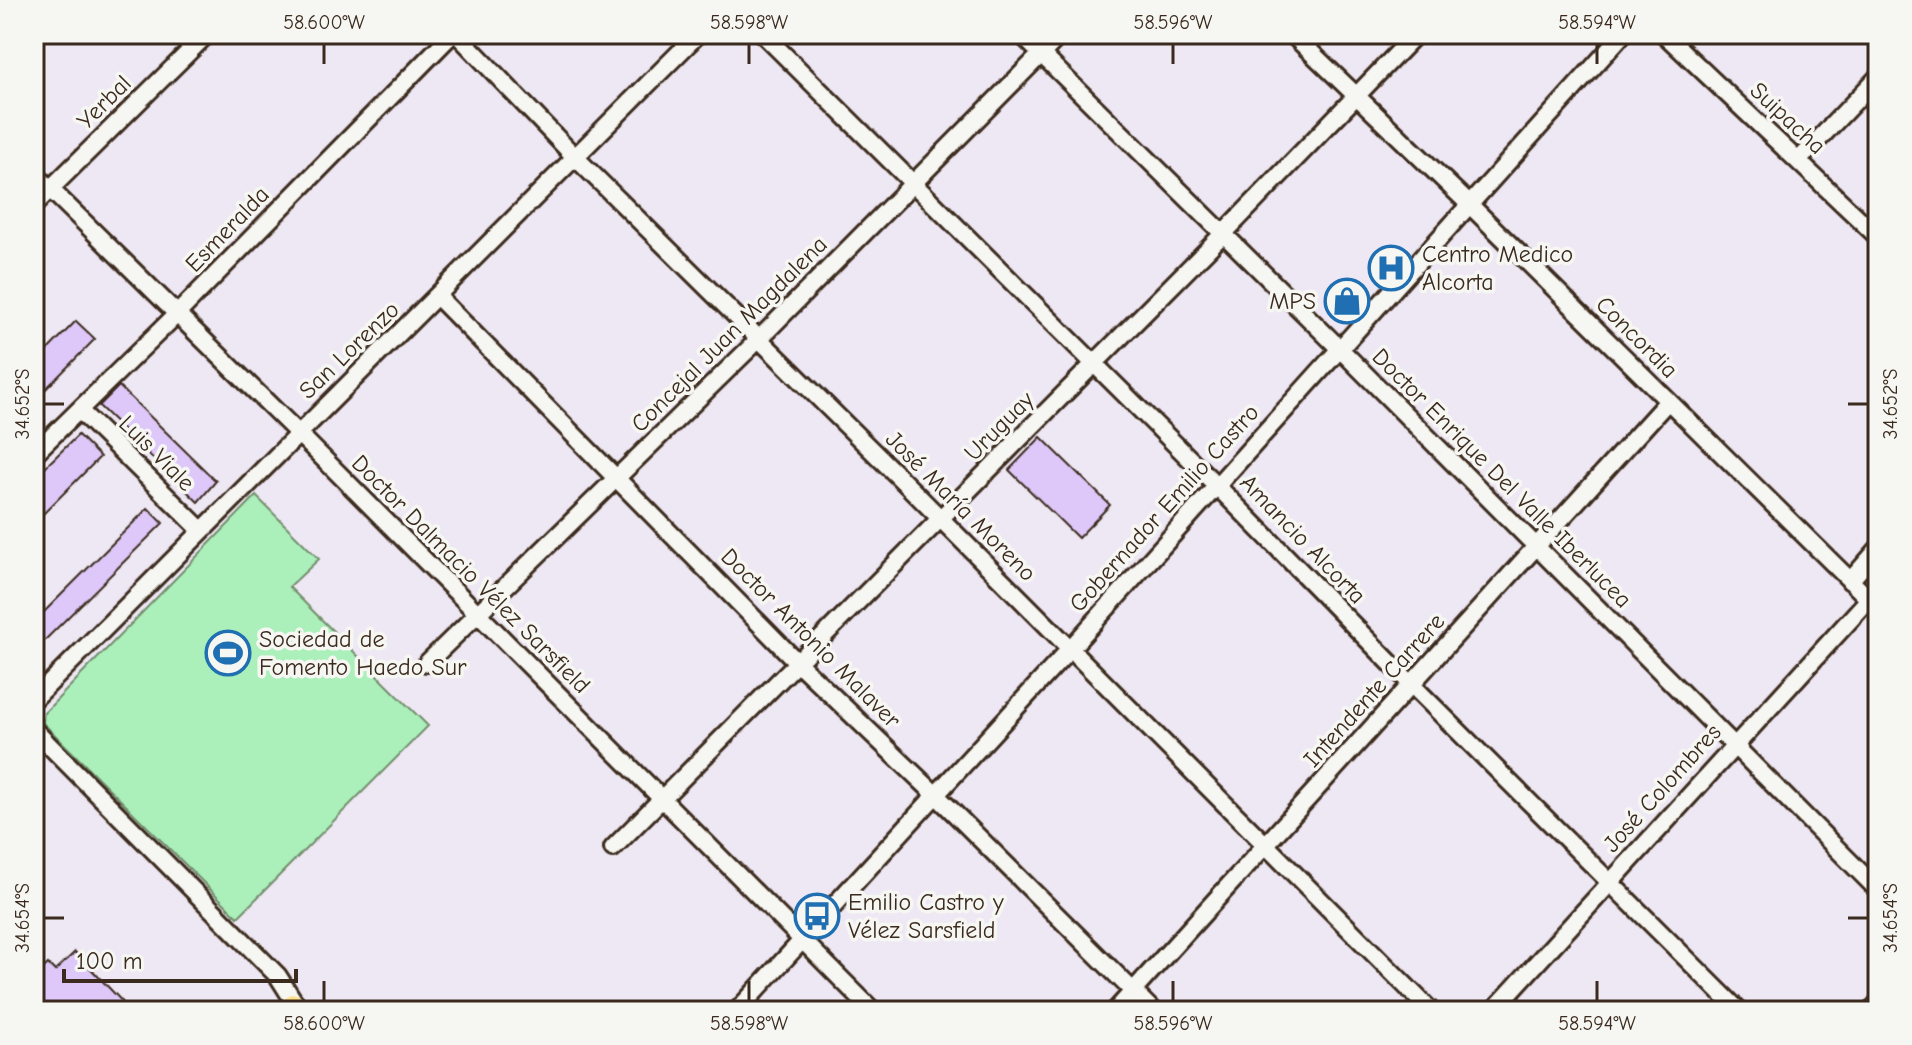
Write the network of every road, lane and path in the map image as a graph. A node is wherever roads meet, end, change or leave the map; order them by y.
1 (179, 34) edge
2 (207, 34) edge
3 (454, 34) edge
4 (698, 34) edge
5 (763, 34) edge
6 (1021, 34) edge
7 (1061, 34) edge
8 (1292, 34) edge
9 (1416, 34) edge
10 (1623, 34) edge
11 (1664, 34) edge
12 (193, 48) junction
13 (1041, 54) junction
14 (1878, 77) edge
15 (1357, 97) junction
16 (575, 157) junction
17 (1799, 160) junction
18 (34, 173) edge
19 (914, 183) junction
20 (50, 189) junction
21 (34, 205) edge
22 (1471, 206) junction
23 (1223, 234) junction
24 (1878, 237) edge
25 (438, 297) junction
26 (177, 314) junction
27 (758, 340) junction
28 (1339, 348) junction
29 (1094, 365) junction
30 (1668, 401) junction
31 (79, 410) junction
32 (298, 433) junction
33 (34, 454) edge
34 (617, 478) junction
35 (1216, 485) junction
36 (941, 519) junction
37 (201, 530) junction
38 (1535, 547) junction
39 (1878, 549) edge
40 (1850, 581) junction
41 (1873, 603) edge
42 (477, 615) junction
43 (1070, 649) junction
44 (797, 662) junction
45 (427, 663) dead end
46 (1411, 684) junction
47 (34, 699) edge
48 (36, 736) edge
49 (1733, 745) junction
50 (936, 795) junction
51 (661, 800) junction
52 (1266, 844) junction
53 (613, 848) dead end
54 (1611, 880) junction
55 (1878, 890) edge
56 (801, 940) junction
57 (1133, 991) junction
58 (1878, 1003) edge
59 (294, 1009) edge
60 (737, 1011) edge
61 (873, 1011) edge
62 (1115, 1011) edge
63 (1153, 1011) edge
64 (1431, 1011) edge
65 (1493, 1011) edge
66 (1739, 1011) edge
67 (1871, 1011) edge

1 - 12 street
2 - 12 street, Yerbal
3 - 16 street, José María Moreno
3 - 26 street, Esmeralda
4 - 16 street, San Lorenzo
5 - 19 street, Amancio Alcorta
6 - 13 street, Doctor Enrique Del Valle Iberlucea
7 - 13 street, Concejal Juan Magdalena
8 - 15 street, Concordia
9 - 15 street, Uruguay
10 - 22 street, Gobernador Emilio Castro
11 - 17 street, Suipacha
12 - 20 street, Yerbal
13 - 19 street, Concejal Juan Magdalena
13 - 23 street, Doctor Enrique Del Valle Iberlucea
14 - 17 street
15 - 22 street, Concordia
15 - 23 street, Uruguay
16 - 25 street, San Lorenzo
16 - 27 street, José María Moreno
17 - 24 street, Suipacha
18 - 20 street, Doctor Dalmacio Vélez Sarsfield
19 - 27 street, Concejal Juan Magdalena
19 - 29 street, Amancio Alcorta
20 - 21 street, Yerbal
20 - 26 street, Doctor Dalmacio Vélez Sarsfield
22 - 28 street, Gobernador Emilio Castro
22 - 30 street, Concordia
23 - 28 street, Doctor Enrique Del Valle Iberlucea
23 - 29 street, Uruguay
25 - 32 street, San Lorenzo
25 - 34 street, Doctor Antonio Malaver
26 - 31 street, Esmeralda
26 - 32 street, Doctor Dalmacio Vélez Sarsfield
27 - 34 street, Concejal Juan Magdalena
27 - 36 street, José María Moreno
28 - 35 street, Gobernador Emilio Castro
28 - 38 street, Doctor Enrique Del Valle Iberlucea
29 - 35 street, Amancio Alcorta
29 - 36 street, Uruguay
30 - 38 street, Intendente Carrere
30 - 40 street, Concordia
31 - 33 street, Esmeralda
31 - 37 street, Luis Viale
32 - 37 street, San Lorenzo
32 - 42 street, Doctor Dalmacio Vélez Sarsfield
34 - 42 street, Concejal Juan Magdalena
34 - 44 street, Doctor Antonio Malaver
35 - 43 street, Gobernador Emilio Castro
35 - 46 street, Amancio Alcorta
36 - 43 street, José María Moreno
36 - 44 street, Uruguay
37 - 47 street, San Lorenzo
38 - 46 street, Intendente Carrere
38 - 49 street, Doctor Enrique Del Valle Iberlucea
39 - 40 street
40 - 41 street, Concordia
41 - 49 street, José Colombres
42 - 45 street, Concejal Juan Magdalena
42 - 51 street, Doctor Dalmacio Vélez Sarsfield
43 - 50 street, Gobernador Emilio Castro
43 - 52 street, José María Moreno
44 - 50 street, Doctor Antonio Malaver
44 - 51 street, Uruguay
46 - 52 street, Intendente Carrere
46 - 54 street, Amancio Alcorta
48 - 59 street
49 - 54 street, José Colombres
49 - 55 street, Doctor Enrique Del Valle Iberlucea
50 - 56 street, Gobernador Emilio Castro
50 - 57 street, Doctor Antonio Malaver
51 - 53 street, Uruguay
51 - 56 street, Doctor Dalmacio Vélez Sarsfield
52 - 57 street, Intendente Carrere
52 - 64 street, José María Moreno
54 - 65 street, José Colombres
54 - 66 street, Amancio Alcorta
56 - 60 street, Gobernador Emilio Castro
56 - 61 street, Doctor Dalmacio Vélez Sarsfield
57 - 62 street, Intendente Carrere
57 - 63 street, Doctor Antonio Malaver
58 - 67 street

